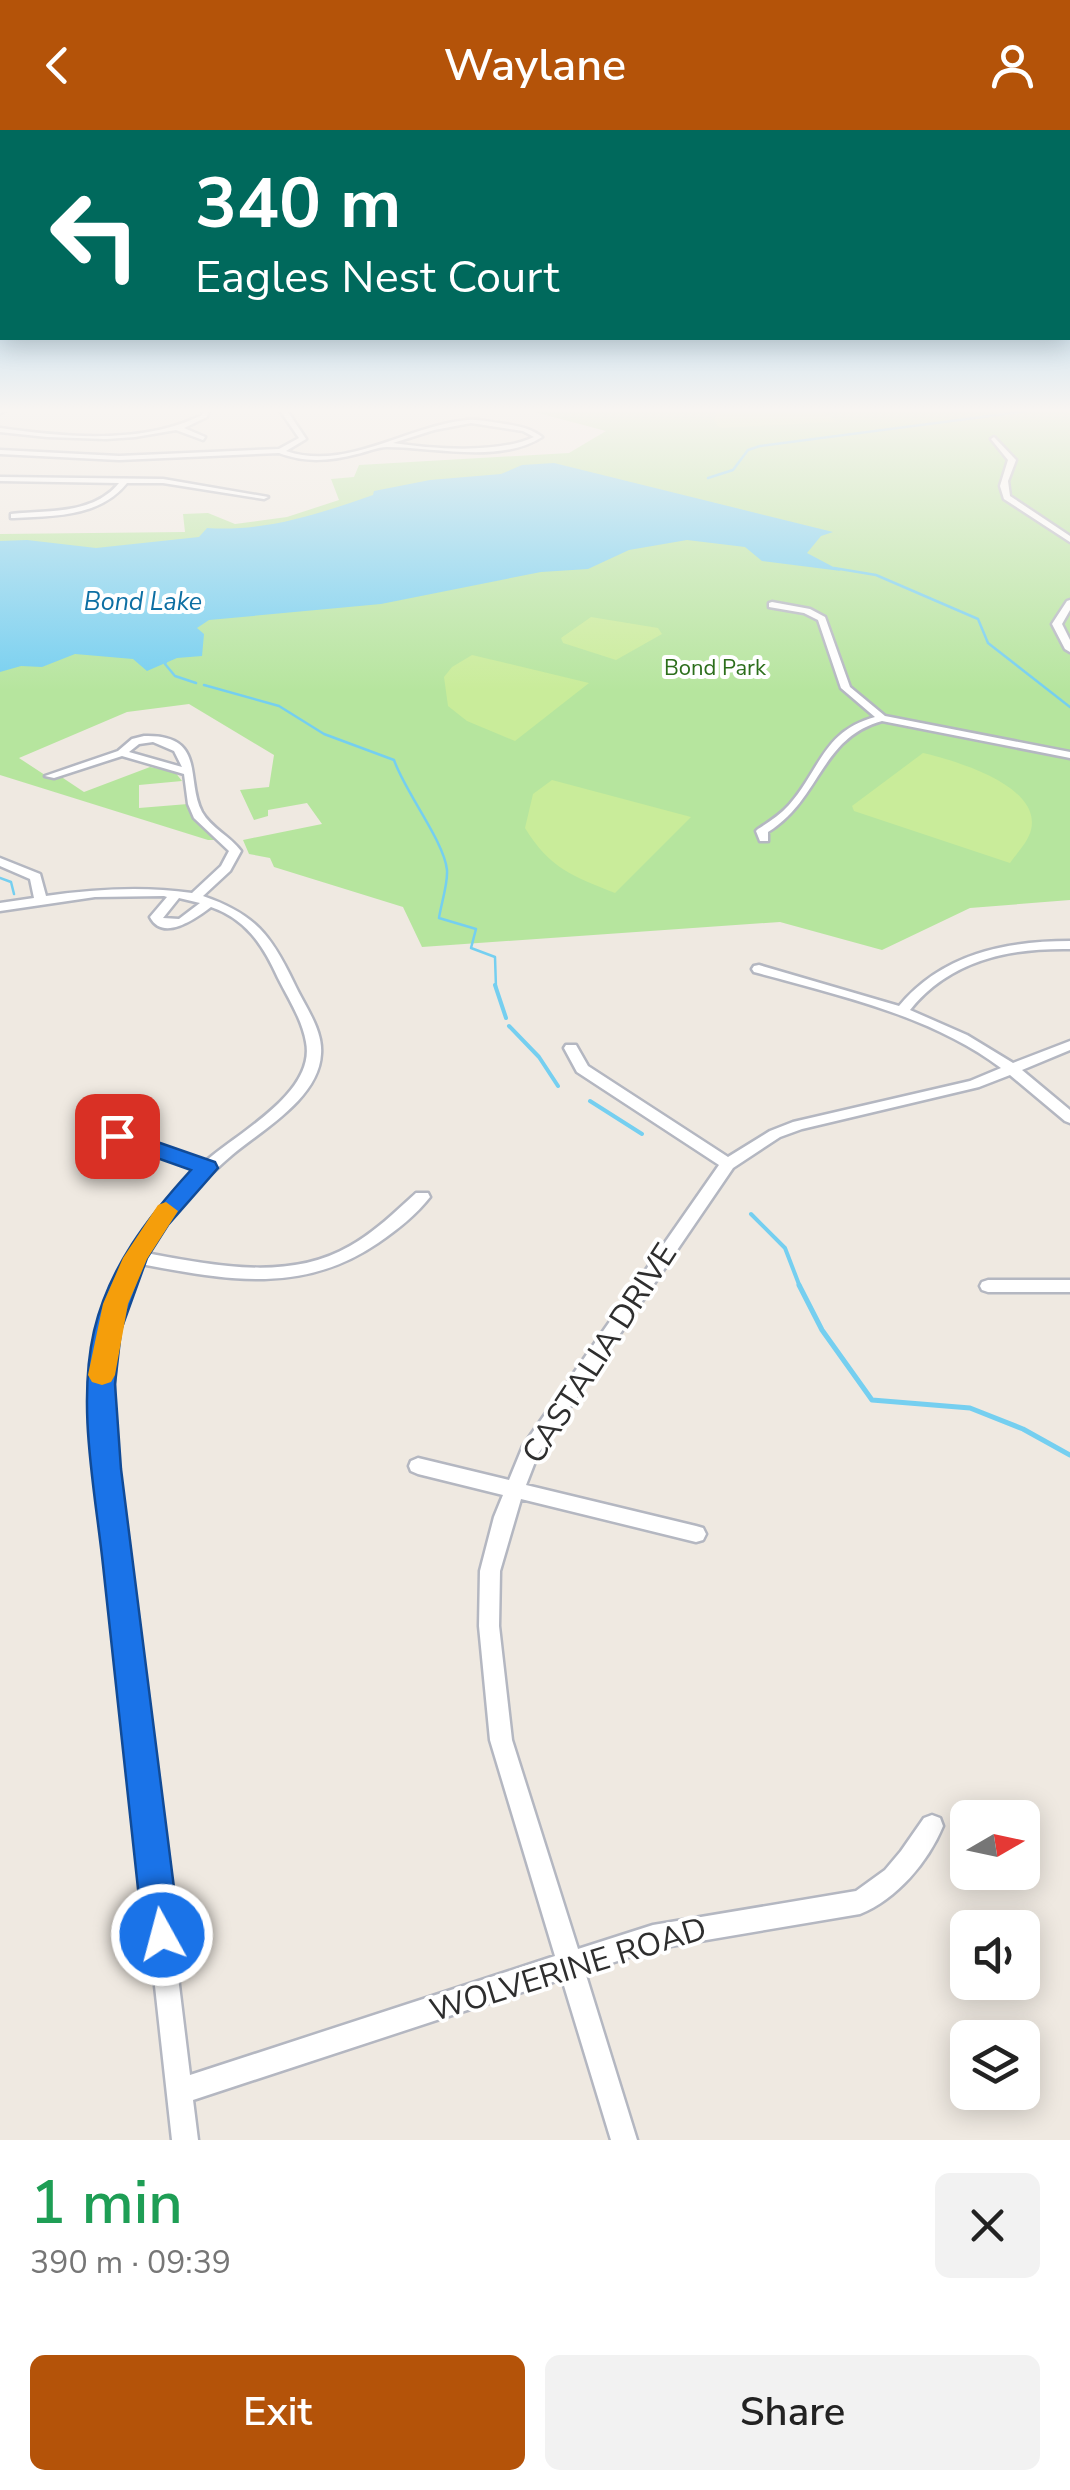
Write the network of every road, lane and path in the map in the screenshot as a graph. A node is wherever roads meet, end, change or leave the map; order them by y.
1 (98, 503) edge
2 (1016, 503) edge
3 (85, 508) junction
4 (14, 516) dead end
5 (103, 516) dead end
6 (1068, 535) edge
7 (1070, 602) edge
8 (772, 605) dead end
9 (1070, 649) edge
10 (882, 718) junction
11 (122, 753) junction
12 (1070, 755) edge
13 (187, 772) junction
14 (50, 776) dead end
15 (764, 839) dead end
16 (0, 862) edge
17 (192, 899) junction
18 (41, 901) junction
19 (0, 907) edge
20 (1070, 945) edge
21 (759, 968) dead end
22 (902, 1011) junction
23 (1070, 1045) edge
24 (571, 1048) dead end
25 (1014, 1067) junction
26 (1070, 1118) edge
27 (117, 1136) dead end
28 (728, 1164) junction
29 (207, 1168) junction
30 (422, 1198) dead end
31 (135, 1258) junction
32 (988, 1286) dead end
33 (1070, 1286) edge
34 (418, 1466) dead end
35 (515, 1491) junction
36 (696, 1534) dead end
37 (932, 1826) dead end
38 (571, 1963) junction
39 (180, 2091) junction
40 (186, 2140) edge
41 (624, 2140) edge

1 - 3 street
2 - 6 street
3 - 4 street
3 - 5 street
7 - 9 street
8 - 10 street
10 - 12 street
10 - 15 street
11 - 13 street
11 - 13 street
11 - 14 street
13 - 17 street
16 - 18 street
17 - 18 street
17 - 29 street
18 - 19 street
20 - 22 street
21 - 22 street
22 - 25 street
23 - 25 street, CASTALIA DRIVE
24 - 28 street
25 - 26 street
25 - 28 street, CASTALIA DRIVE
27 - 29 street
28 - 35 street, CASTALIA DRIVE
29 - 31 street
30 - 31 street
31 - 39 street
32 - 33 street
34 - 35 street
35 - 36 street
35 - 38 street, CASTALIA DRIVE
37 - 38 street, WOLVERINE ROAD
38 - 39 street, WOLVERINE ROAD
38 - 41 street, CASTALIA DRIVE
39 - 40 street

